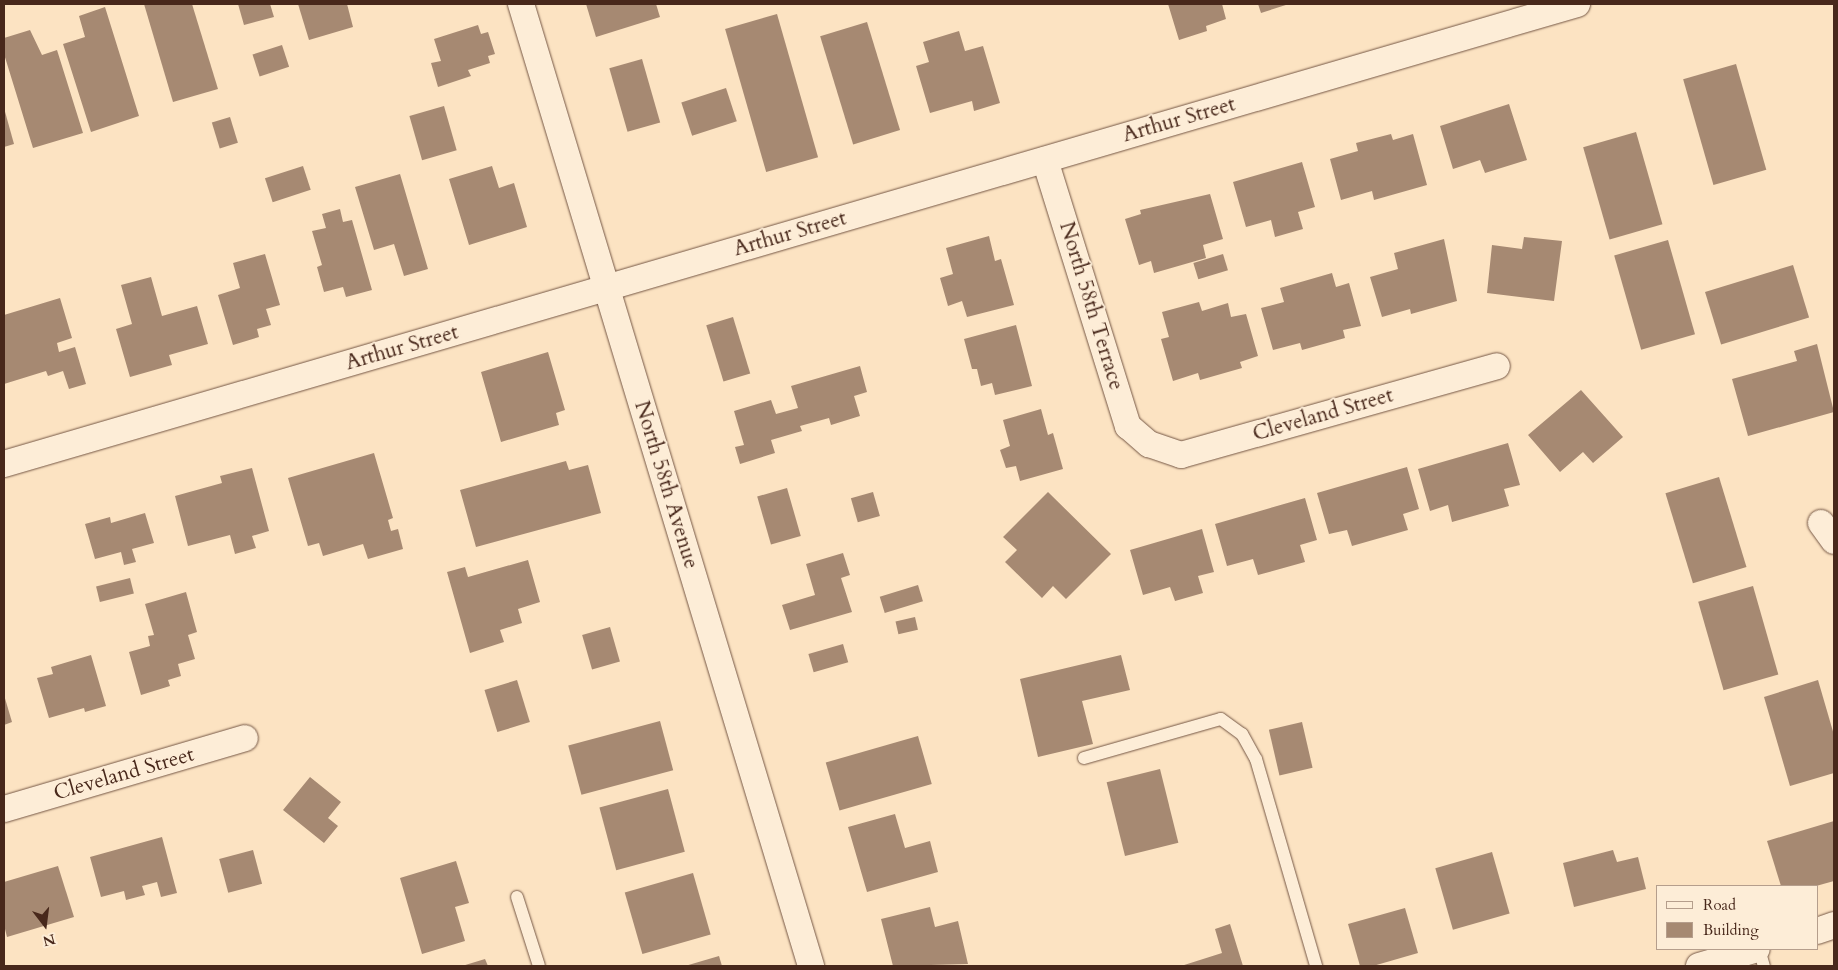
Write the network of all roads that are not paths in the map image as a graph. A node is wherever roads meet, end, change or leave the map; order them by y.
1 (521, 4) edge
2 (1577, 4) edge
3 (1534, 10) edge
4 (1045, 160) junction
5 (606, 288) junction
6 (1497, 366) dead end
7 (1149, 444) joint
8 (4, 464) edge
9 (244, 738) dead end
10 (1084, 758) dead end
11 (4, 809) edge
12 (517, 897) dead end
13 (1834, 926) edge
14 (1818, 931) edge
15 (1755, 950) edge
16 (1758, 950) edge
17 (539, 966) edge
18 (811, 966) edge
19 (1316, 966) edge
20 (1699, 966) edge
21 (1764, 966) edge

1 - 5 street, North 58th Avenue
2 - 3 street, Arthur Street
3 - 4 street, Arthur Street
4 - 5 street, Arthur Street
4 - 7 street, North 58th Terrace
5 - 8 street, Arthur Street
5 - 18 street, North 58th Avenue
6 - 7 street, Cleveland Street
9 - 11 street, Cleveland Street
10 - 19 lane
12 - 17 lane
13 - 14 street
15 - 20 street
16 - 21 lane

